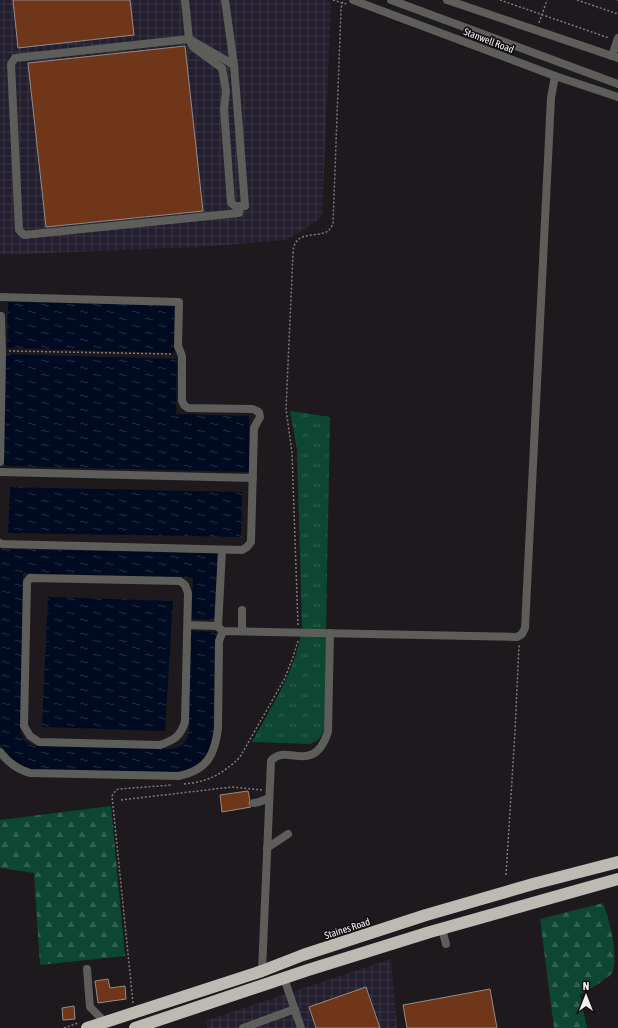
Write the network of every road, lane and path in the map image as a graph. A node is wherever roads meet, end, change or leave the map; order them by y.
1 (185, 0) edge
2 (225, 0) edge
3 (333, 0) edge
4 (353, 0) edge
5 (391, 0) edge
6 (447, 0) edge
7 (500, 0) edge
8 (547, 0) edge
9 (577, 0) edge
10 (342, 3) dead end
11 (542, 14) junction
12 (618, 14) edge
13 (536, 30) junction
14 (189, 39) junction
15 (616, 39) edge
16 (615, 57) edge
17 (234, 65) junction
18 (555, 76) junction
19 (618, 84) edge
20 (618, 97) edge
21 (240, 206) junction
22 (0, 297) edge
23 (0, 316) edge
24 (2, 351) junction
25 (181, 354) junction
26 (0, 462) edge
27 (0, 472) edge
28 (253, 478) junction
29 (0, 543) edge
30 (222, 550) junction
31 (242, 610) dead end
32 (188, 625) junction
33 (220, 629) junction
34 (242, 631) junction
35 (330, 633) junction
36 (518, 636) junction
37 (0, 752) edge
38 (270, 795) junction
39 (121, 800) dead end
40 (254, 803) dead end
41 (288, 834) dead end
42 (267, 848) junction
43 (618, 862) edge
44 (506, 874) dead end
45 (618, 879) edge
46 (442, 929) junction
47 (446, 944) dead end
48 (87, 969) dead end
49 (262, 971) junction
50 (284, 978) junction
51 (295, 1009) junction
52 (102, 1024) junction
53 (87, 1028) edge
54 (135, 1028) edge
55 (243, 1028) edge
56 (301, 1028) edge

1 - 14 street
2 - 17 street
3 - 10 path
4 - 18 street, Stanwell Road
5 - 19 street, Stanwell Road
6 - 13 street
7 - 11 path
8 - 11 path
9 - 12 path
11 - 13 path
11 - 15 path
13 - 16 street
14 - 17 street
14 - 21 street
14 - 21 street
15 - 16 street
17 - 21 street
18 - 20 street, Stanwell Road
18 - 36 street
22 - 25 street
23 - 24 street
24 - 25 path
24 - 26 street
25 - 28 street
27 - 28 street
28 - 30 street
29 - 30 street
30 - 33 street
31 - 34 street
32 - 32 street
32 - 33 street
33 - 34 street
33 - 37 street
34 - 35 street
35 - 36 street
35 - 38 street
36 - 44 path
38 - 39 path
38 - 40 street
38 - 42 street
41 - 42 street
42 - 49 street
43 - 49 highway, Staines Road
45 - 46 highway
46 - 47 street
46 - 50 highway
48 - 52 street
49 - 52 highway, Staines Road
50 - 51 street
50 - 54 highway
51 - 55 street
51 - 56 street
52 - 53 highway, Staines Road

